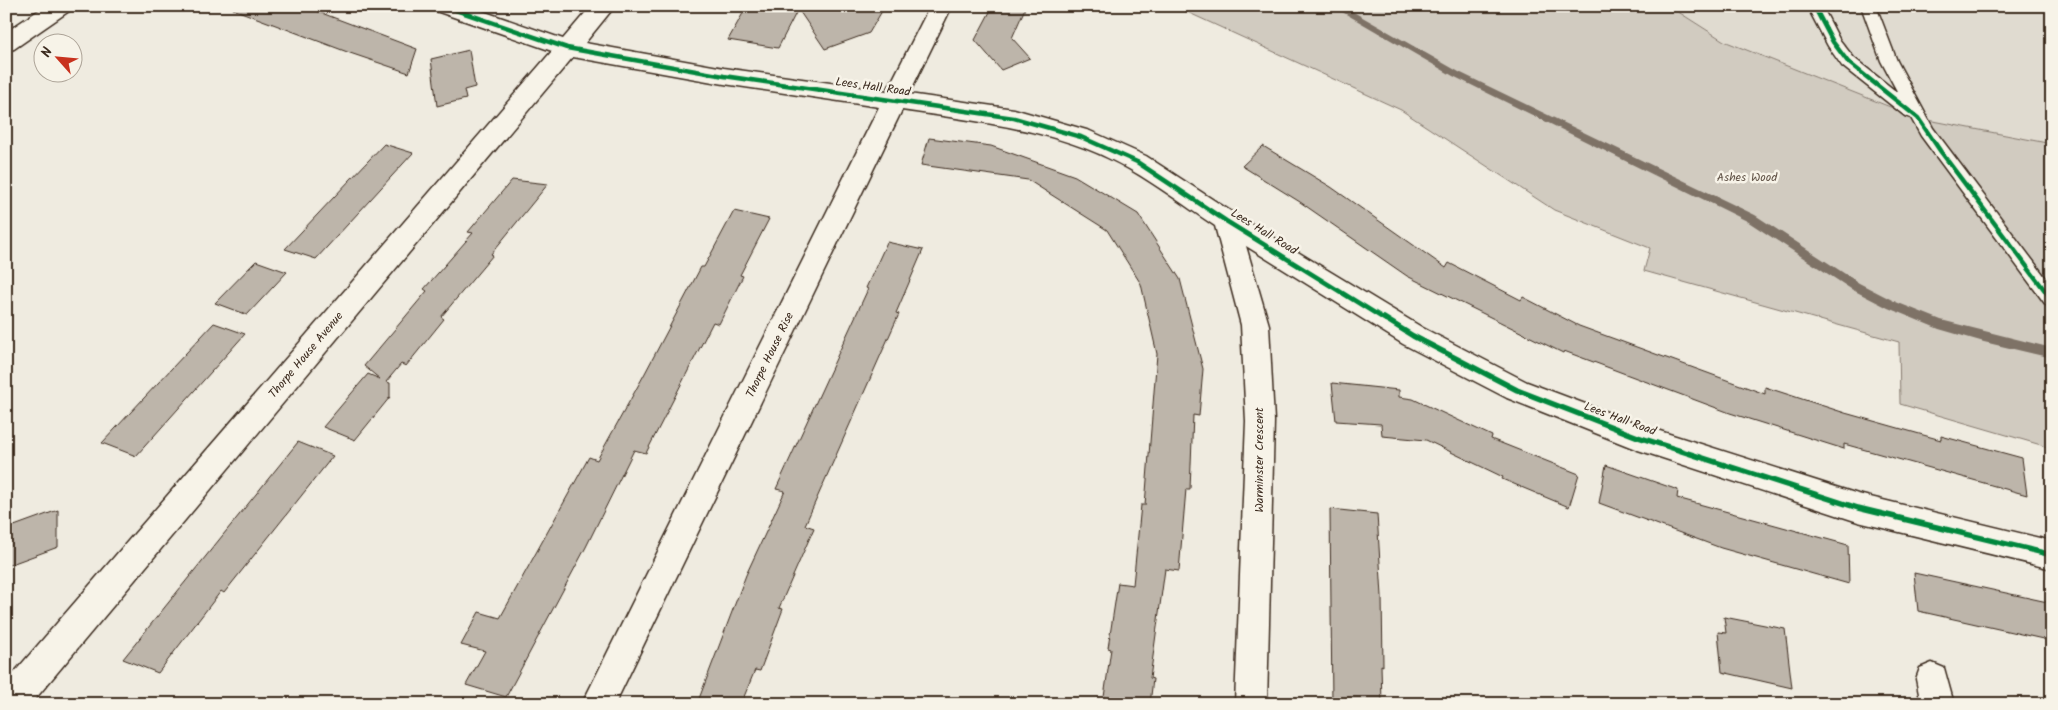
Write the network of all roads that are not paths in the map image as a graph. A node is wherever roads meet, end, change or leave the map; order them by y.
1 (61, 6) edge
2 (444, 6) edge
3 (604, 6) edge
4 (941, 6) edge
5 (1814, 6) edge
6 (1868, 6) edge
7 (6, 43) edge
8 (567, 48) junction
9 (895, 100) junction
10 (1918, 118) junction
11 (1226, 221) junction
12 (2052, 300) edge
13 (2052, 556) edge
14 (10, 696) edge
15 (598, 704) edge
16 (1251, 704) edge

1 - 7 street
2 - 8 street, Lees Hall Road
3 - 8 street, Thorpe House Avenue
4 - 9 street, Thorpe House Rise
5 - 10 lane
6 - 10 lane
8 - 9 street, Lees Hall Road
8 - 14 street, Thorpe House Avenue
9 - 11 street, Lees Hall Road
9 - 15 street, Thorpe House Rise
10 - 12 lane
11 - 13 street, Lees Hall Road
11 - 16 street, Warminster Crescent

